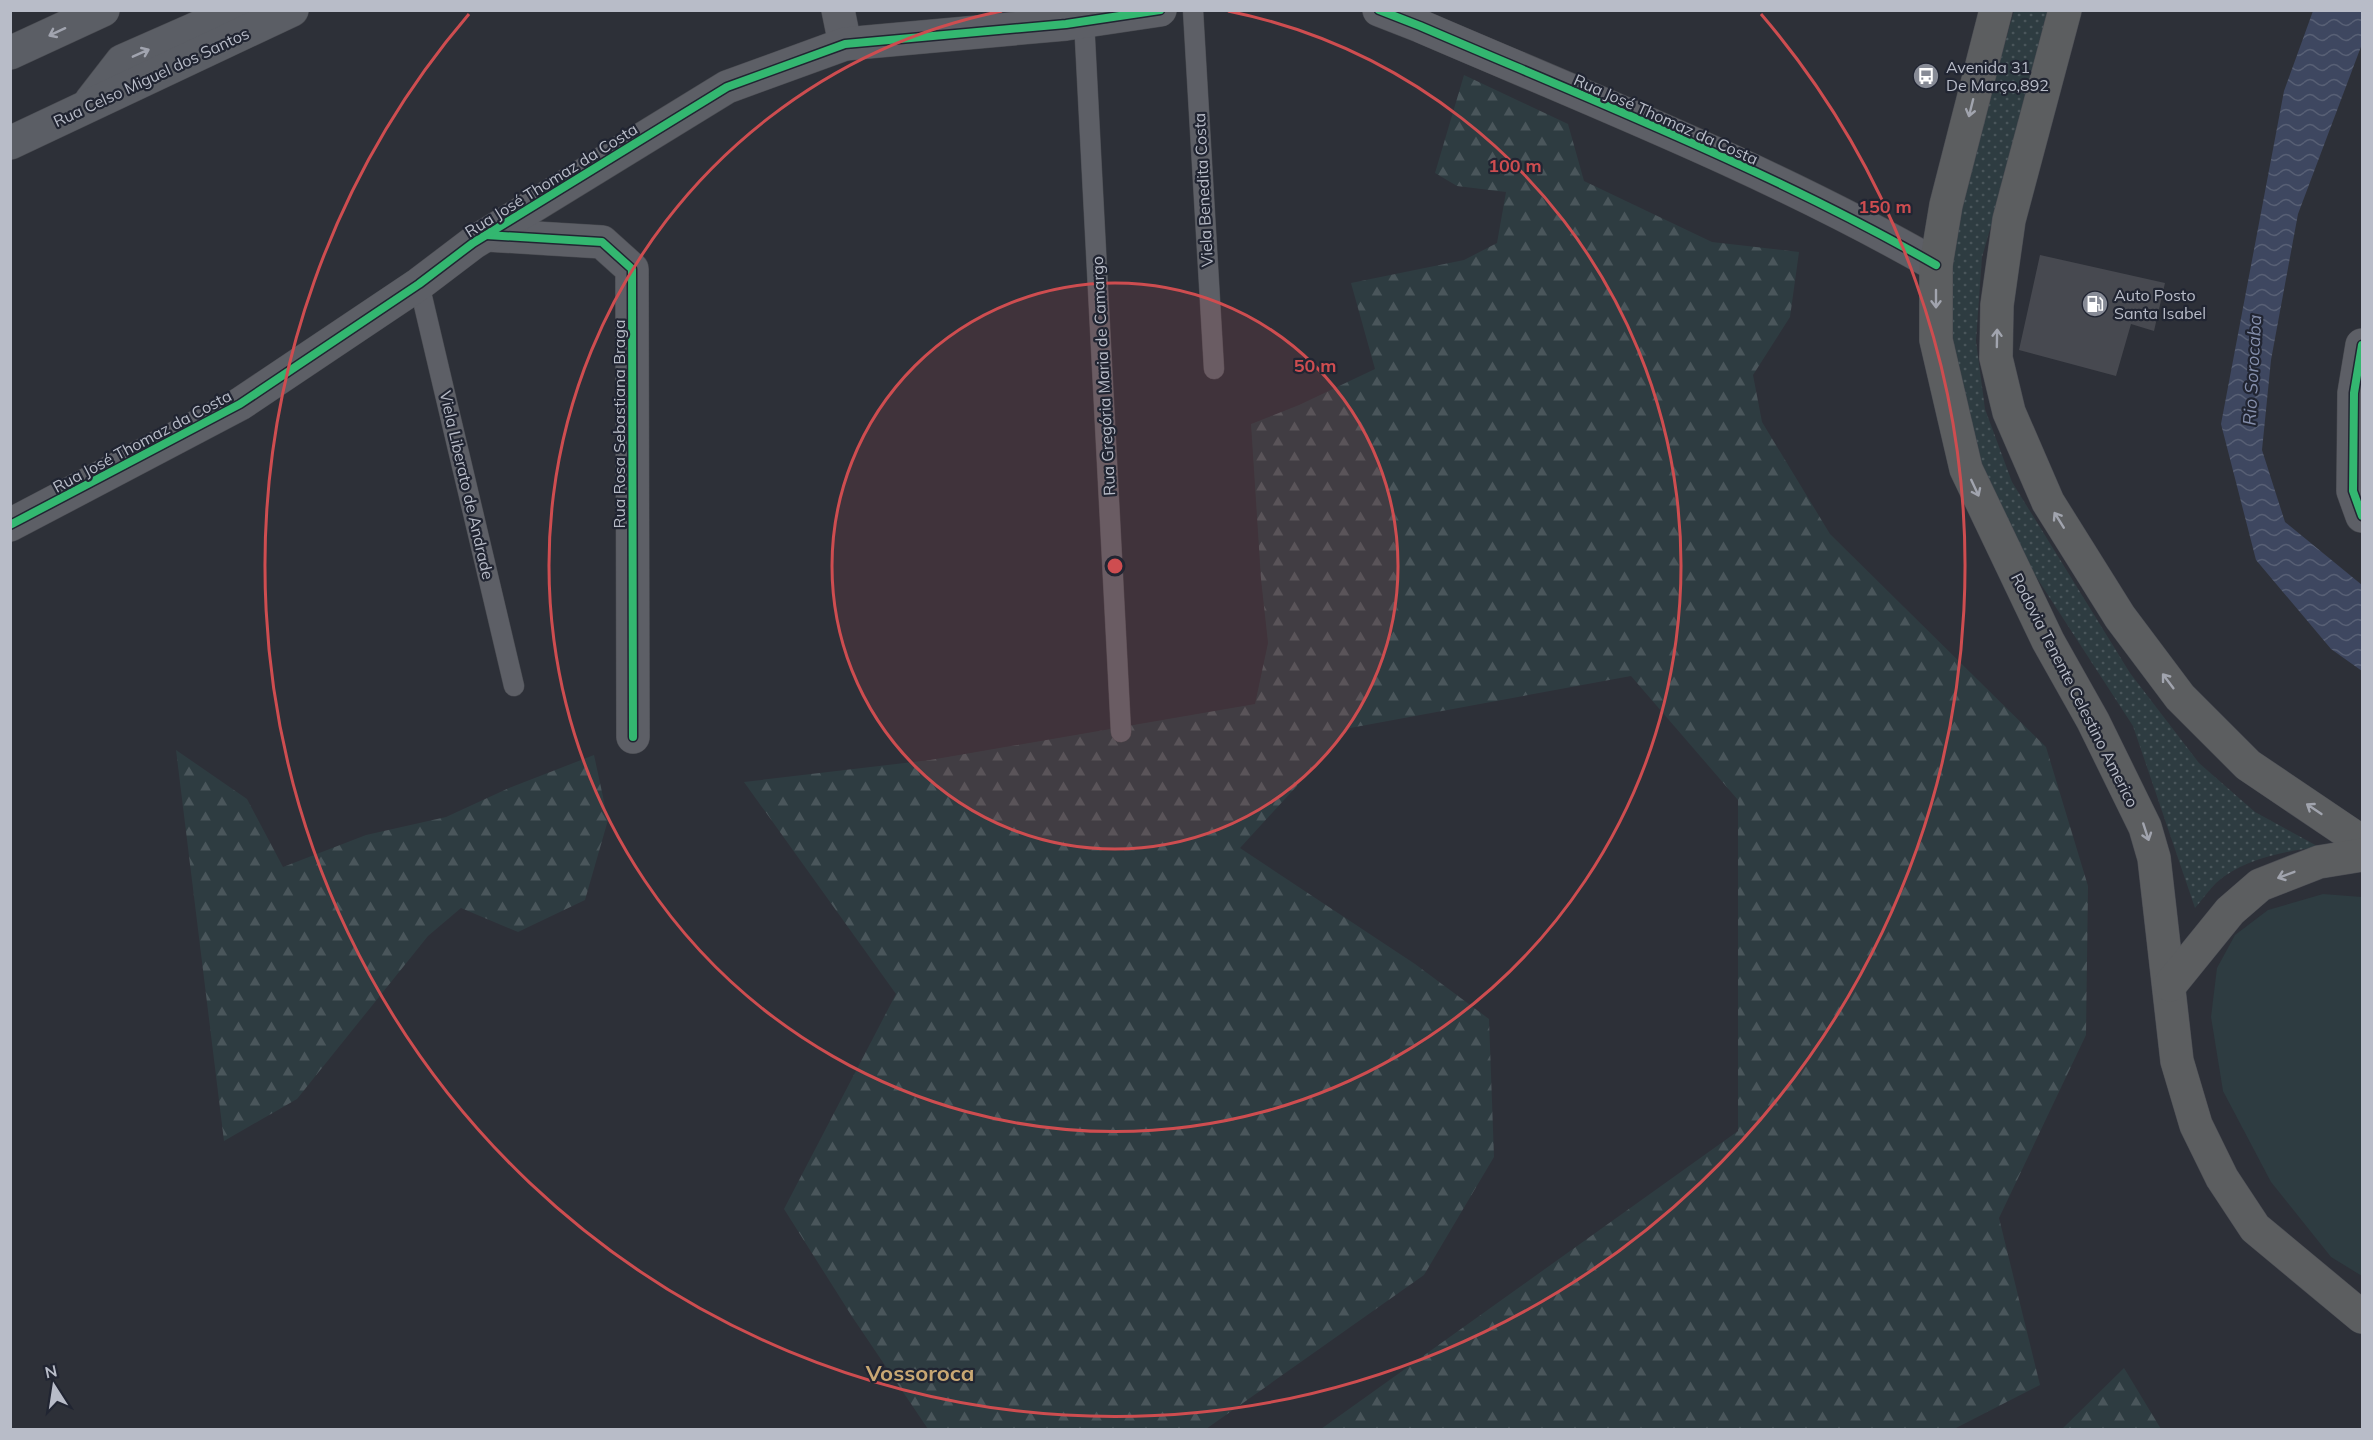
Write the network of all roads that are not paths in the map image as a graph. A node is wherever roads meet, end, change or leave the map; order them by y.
1 (104, 10) edge
2 (238, 10) edge
3 (292, 10) edge
4 (838, 10) edge
5 (1160, 10) edge
6 (1193, 10) edge
7 (1379, 10) edge
8 (1996, 10) edge
9 (2065, 10) edge
10 (1084, 20) junction
11 (845, 44) junction
12 (10, 53) edge
13 (86, 107) junction
14 (10, 143) edge
15 (486, 236) junction
16 (1936, 265) junction
17 (419, 284) junction
18 (2362, 345) edge
19 (1214, 369) dead end
20 (2362, 516) edge
21 (10, 525) edge
22 (514, 686) dead end
23 (1121, 732) dead end
24 (633, 737) dead end
25 (2362, 842) edge
26 (2362, 855) edge
27 (2170, 984) junction
28 (2362, 1317) edge

1 -> 12 main road
13 -> 2 main road
3 - 13 main road, Rua Celso Miguel dos Santos
4 - 11 street
5 - 10 street, Rua José Thomaz da Costa
6 - 19 lane, Viela Benedita Costa
7 - 16 street, Rua José Thomaz da Costa
8 -> 16 highway, Rodovia Tenente Celestino Americo
25 -> 9 highway
10 - 11 street, Rua José Thomaz da Costa
10 - 23 lane, Rua Gregória Maria de Camargo
11 - 15 street, Rua José Thomaz da Costa
13 - 14 main road, Rua Celso Miguel dos Santos
15 - 17 street, Rua José Thomaz da Costa
15 - 24 street, Rua Rosa Sebastiana Braga
16 -> 27 highway, Rodovia Tenente Celestino Americo
17 - 21 street, Rua José Thomaz da Costa
17 - 22 lane, Viela Liberato de Andrade
18 - 20 street
26 -> 27 highway
27 - 28 highway, Rodovia Tenente Celestino Americo

